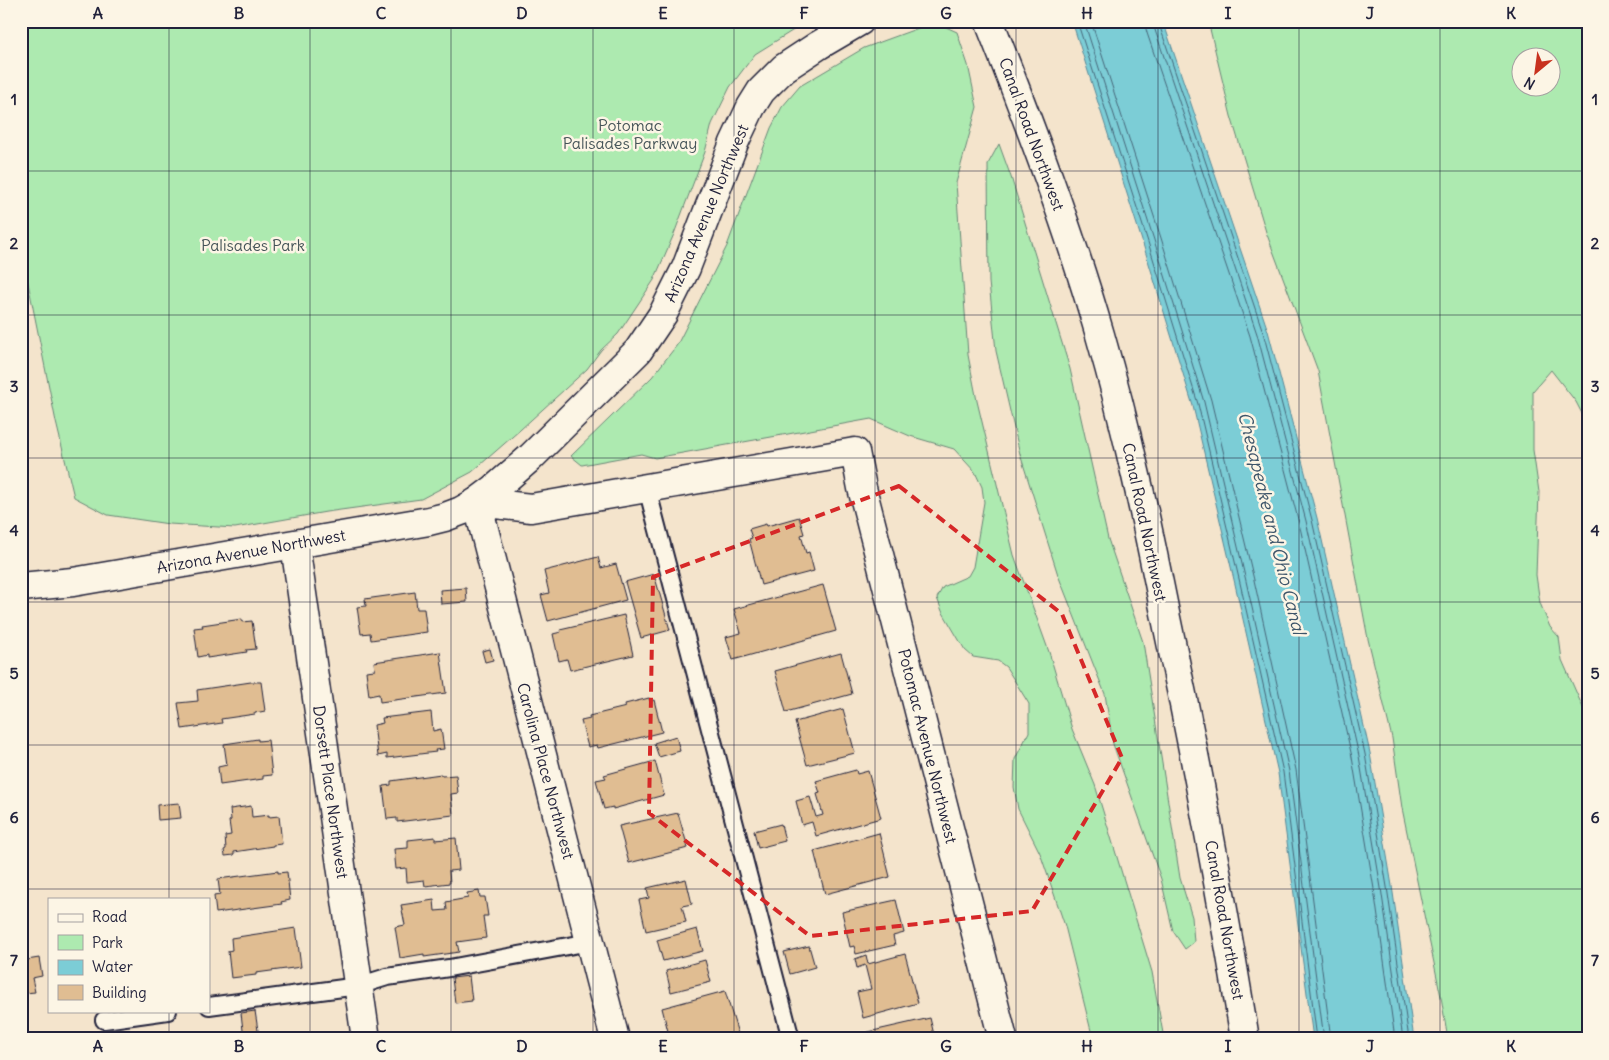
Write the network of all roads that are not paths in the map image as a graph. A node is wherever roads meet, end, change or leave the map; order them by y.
1 (860, 21) edge
2 (989, 21) edge
3 (648, 488) junction
4 (477, 502) junction
5 (295, 545) junction
6 (21, 587) edge
7 (590, 942) junction
8 (358, 986) junction
9 (210, 1006) edge
10 (161, 1012) edge
11 (104, 1020) dead end
12 (366, 1039) edge
13 (615, 1039) edge
14 (791, 1039) edge
15 (1003, 1039) edge
16 (1245, 1039) edge

1 - 4 main road, Arizona Avenue Northwest
2 - 16 main road, Canal Road Northwest
3 - 4 main road
3 - 14 lane
3 - 15 main road, Potomac Avenue Northwest
4 - 5 main road, Arizona Avenue Northwest
4 - 7 main road, Carolina Place Northwest
5 - 6 main road, Arizona Avenue Northwest
5 - 8 main road, Dorsett Place Northwest
7 - 8 lane
7 - 13 main road, Carolina Place Northwest
8 - 9 lane
8 - 12 main road, Dorsett Place Northwest
10 - 11 lane

